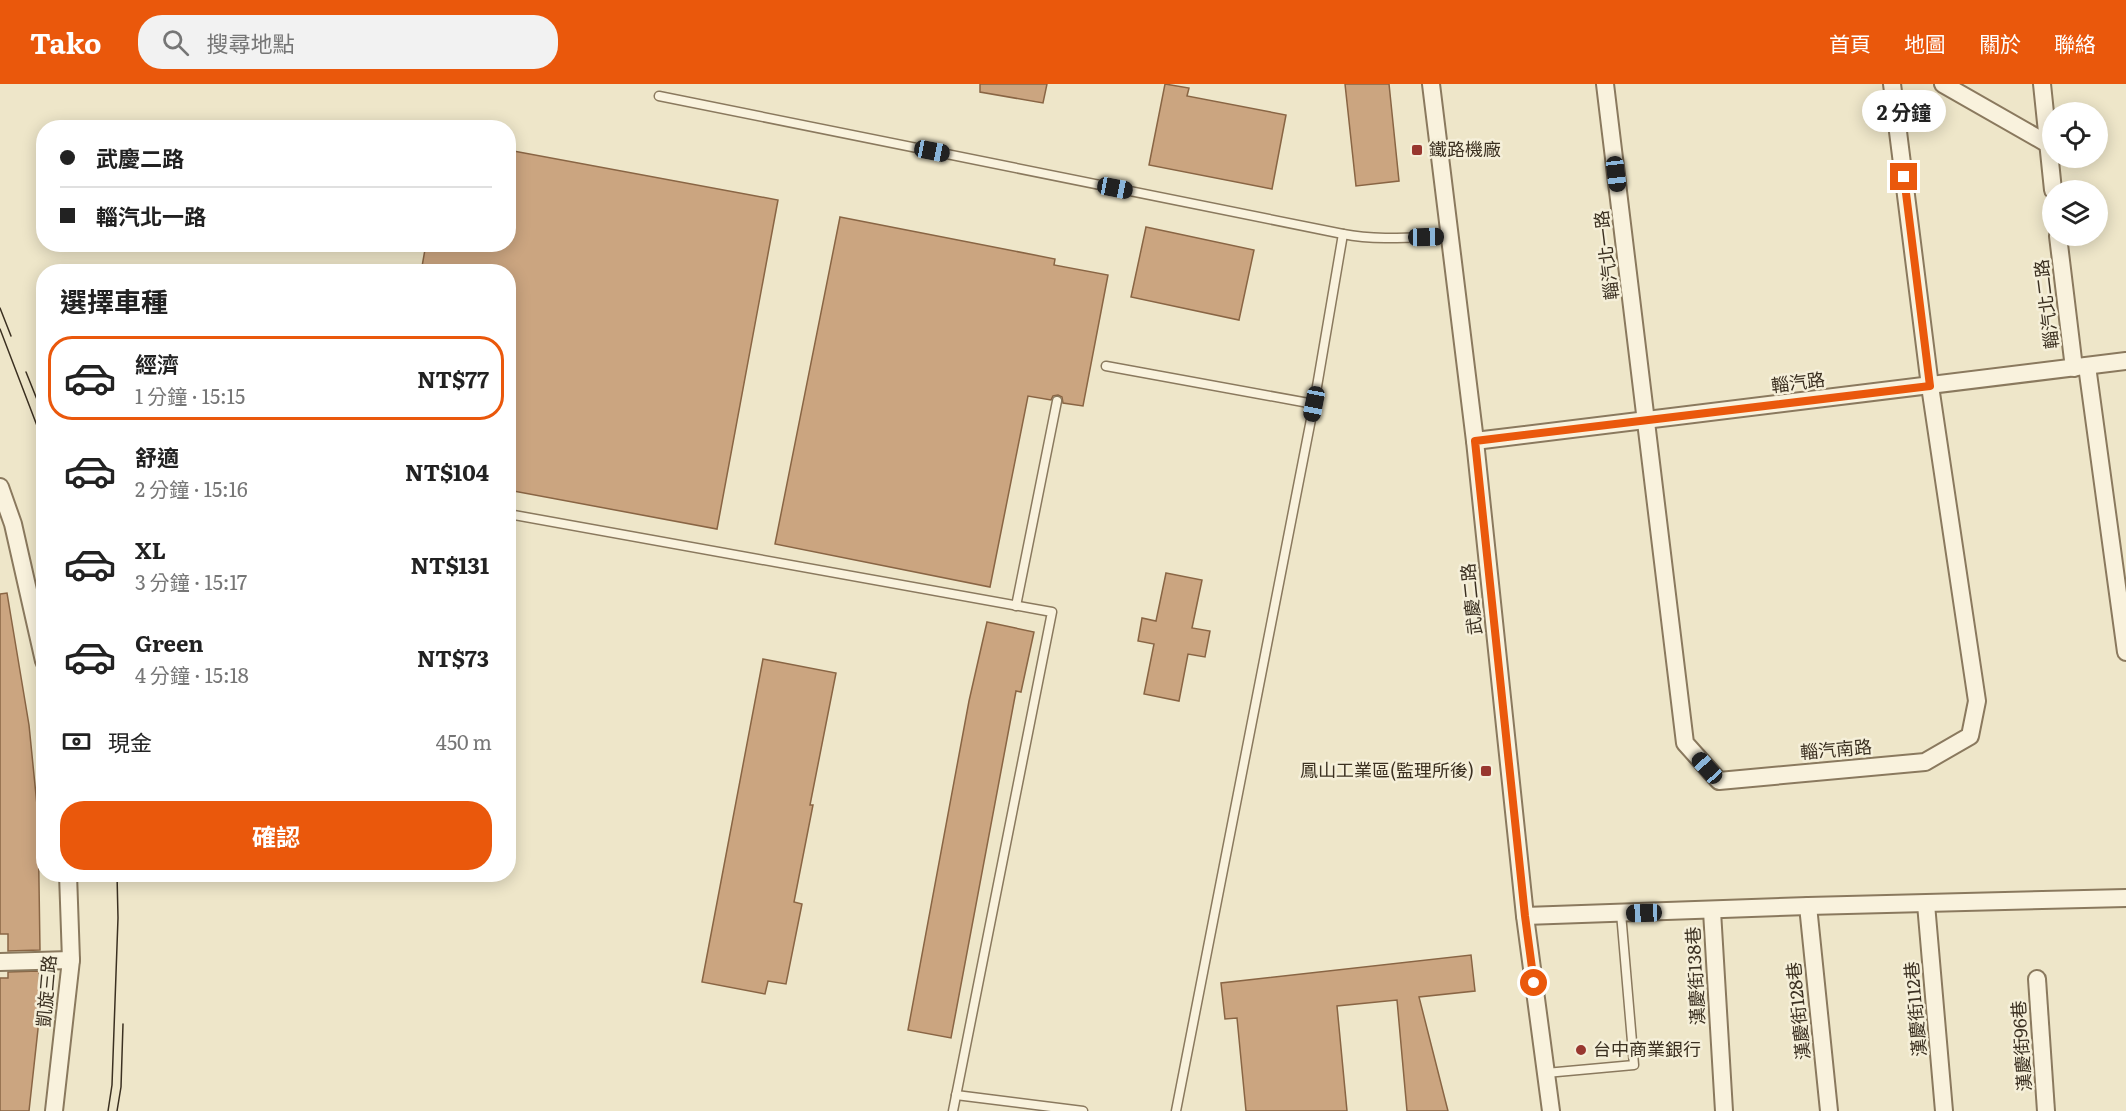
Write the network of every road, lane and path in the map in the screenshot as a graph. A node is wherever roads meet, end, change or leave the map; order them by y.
1 (1431, 84) edge
2 (1605, 84) edge
3 (1892, 84) edge
4 (1943, 84) edge
5 (2042, 84) edge
6 (658, 96) dead end
7 (2044, 102) edge
8 (2042, 141) edge
9 (1343, 234) junction
10 (1450, 236) junction
11 (2060, 246) edge
12 (2126, 361) edge
13 (1106, 366) dead end
14 (2080, 367) junction
15 (1930, 386) junction
16 (1057, 401) dead end
17 (1314, 404) junction
18 (1647, 422) junction
19 (1475, 441) junction
20 (0, 487) edge
21 (516, 515) edge
22 (6, 525) edge
23 (1016, 606) junction
24 (36, 632) edge
25 (2126, 652) edge
26 (68, 882) edge
27 (2126, 898) edge
28 (1926, 904) junction
29 (1808, 906) junction
30 (1712, 910) junction
31 (1621, 913) junction
32 (1525, 916) junction
33 (71, 960) junction
34 (0, 962) edge
35 (2037, 979) dead end
36 (1545, 1073) junction
37 (956, 1095) junction
38 (54, 1111) edge
39 (953, 1111) edge
40 (1083, 1111) edge
41 (1176, 1111) edge
42 (1551, 1111) edge
43 (1724, 1111) edge
44 (1829, 1111) edge
45 (1944, 1111) edge
46 (2046, 1111) edge

1 - 10 street, 武慶二路
2 - 18 street, 輜汽北一路
3 - 15 street
4 - 8 street
5 - 7 street
6 - 9 lane
9 - 10 lane
9 - 17 lane
10 - 19 street, 武慶二路
11 - 14 street, 輜汽北二路
12 - 14 street, 輜汽路
13 - 17 lane
14 - 15 street, 輜汽路
14 - 25 street, 輜汽北二路
15 - 18 street, 輜汽路
15 - 18 street, 輜汽南路
16 - 23 lane
17 - 41 lane
18 - 19 street, 輜汽路
19 - 32 street, 武慶二路
20 - 22 street
21 - 23 lane
22 - 24 street
23 - 37 lane
26 - 33 street, 凱旋三路
27 - 28 street
28 - 29 street
28 - 45 street, 漢慶街112巷
29 - 30 street
29 - 44 street, 漢慶街128巷
30 - 31 street
30 - 43 street, 漢慶街138巷
31 - 32 street
31 - 36 lane
32 - 36 street, 武慶二路
33 - 34 street
33 - 38 street, 凱旋三路
35 - 46 street, 漢慶街96巷
36 - 42 street, 武慶二路
37 - 39 lane
37 - 40 lane

